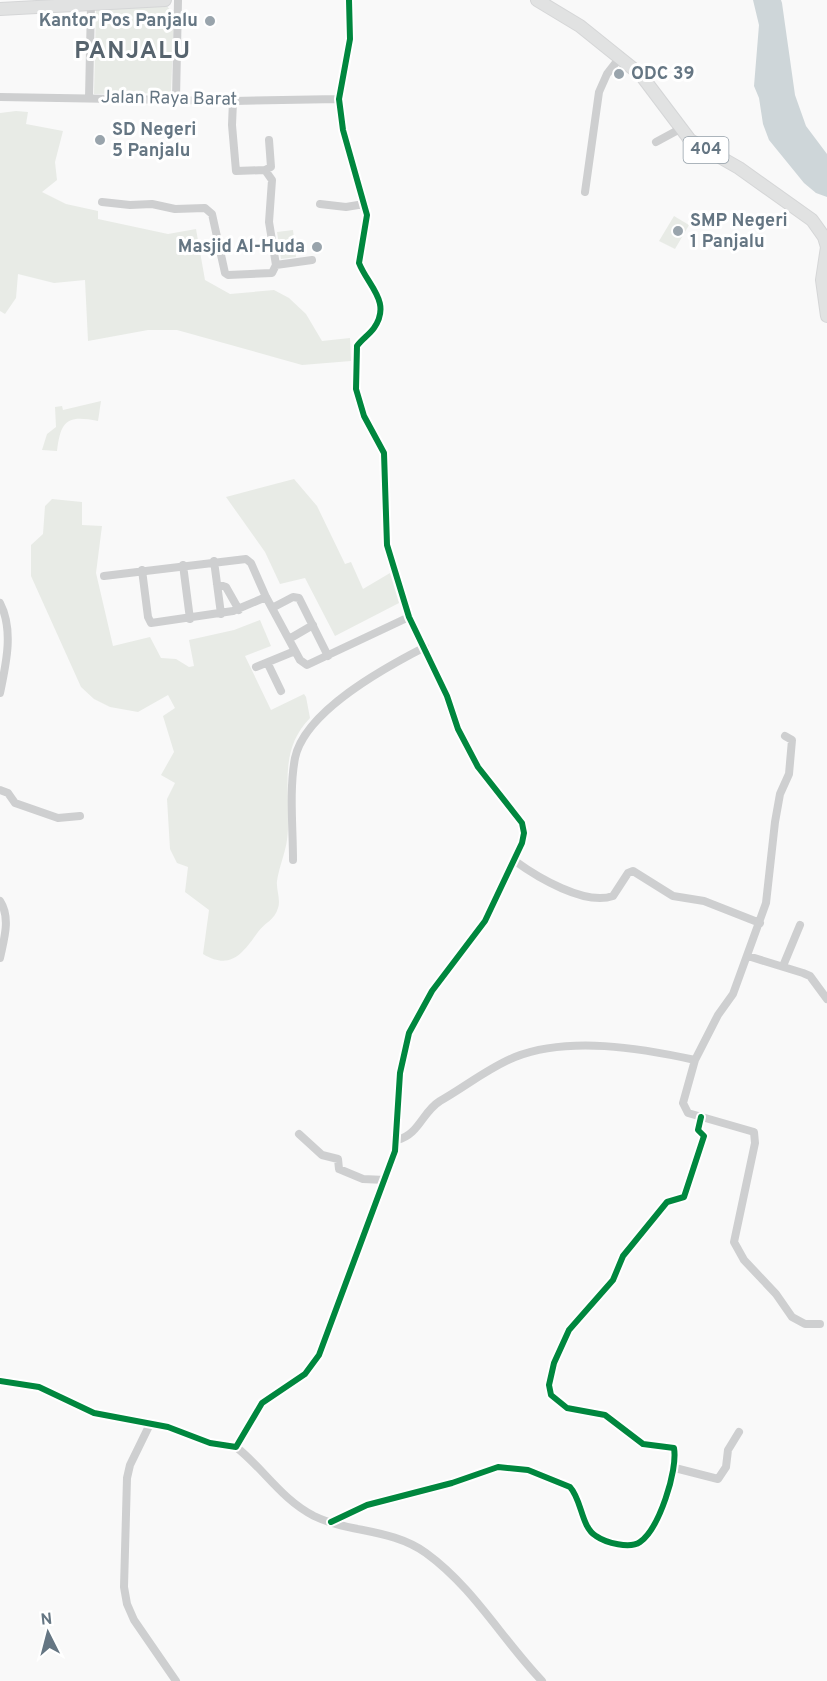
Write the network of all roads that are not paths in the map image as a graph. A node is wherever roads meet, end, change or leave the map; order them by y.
1 (165, 0) edge
2 (178, 0) edge
3 (349, 0) edge
4 (537, 0) edge
5 (146, 1) edge
6 (91, 4) junction
7 (0, 9) edge
8 (621, 56) junction
9 (0, 97) edge
10 (89, 98) junction
11 (176, 99) junction
12 (339, 99) junction
13 (233, 101) junction
14 (680, 129) junction
15 (269, 140) dead end
16 (656, 142) dead end
17 (265, 170) junction
18 (585, 192) dead end
19 (102, 202) dead end
20 (320, 204) dead end
21 (364, 204) junction
22 (312, 260) dead end
23 (276, 265) junction
24 (827, 316) edge
25 (214, 561) junction
26 (183, 565) junction
27 (142, 570) junction
28 (104, 576) dead end
29 (217, 584) junction
30 (266, 597) junction
31 (0, 603) edge
32 (272, 608) junction
33 (239, 610) junction
34 (221, 614) junction
35 (409, 617) junction
36 (190, 619) junction
37 (313, 624) junction
38 (289, 639) junction
39 (425, 647) junction
40 (295, 651) junction
41 (328, 656) junction
42 (268, 664) junction
43 (256, 667) dead end
44 (281, 691) dead end
45 (0, 693) edge
46 (785, 736) dead end
47 (0, 790) edge
48 (80, 816) dead end
49 (293, 860) dead end
50 (515, 861) junction
51 (0, 901) edge
52 (760, 923) junction
53 (800, 925) dead end
54 (748, 956) junction
55 (0, 958) edge
56 (783, 966) junction
57 (827, 999) edge
58 (695, 1060) junction
59 (701, 1117) junction
60 (298, 1134) dead end
61 (397, 1140) junction
62 (384, 1180) junction
63 (820, 1324) dead end
64 (0, 1381) edge
65 (150, 1424) junction
66 (739, 1432) dead end
67 (236, 1447) junction
68 (675, 1468) junction
69 (331, 1522) junction
70 (176, 1681) edge
71 (542, 1681) edge

1 - 5 main road
2 - 11 street
3 - 12 street
4 - 8 main road, 404
5 - 6 main road
6 - 7 main road
6 - 10 street
8 - 14 main road, 404
8 - 18 street
9 - 10 street, Jalan Raya Barat
10 - 11 street, Jalan Raya Barat
11 - 13 street, Jalan Raya Barat
12 - 13 street, Jalan Raya Barat
12 - 21 street
13 - 17 street
14 - 16 street
14 - 24 main road, 404
15 - 17 street
17 - 23 street
19 - 23 street
20 - 21 street
21 - 35 street
22 - 23 street
25 - 26 street
25 - 29 street
25 - 30 street
26 - 27 street
26 - 36 street
27 - 28 street
27 - 36 street
29 - 33 street
29 - 34 street
30 - 32 street
30 - 33 street
31 - 45 street
32 - 37 street
32 - 38 street
33 - 34 street
34 - 36 street
35 - 39 street
35 - 41 street
37 - 38 street
37 - 41 street
38 - 40 street
39 - 49 street
39 - 50 street
40 - 41 street
40 - 42 street
42 - 43 street
42 - 44 street
46 - 52 street
47 - 48 street
50 - 52 street
50 - 61 street
51 - 55 street
52 - 54 street
53 - 56 street
54 - 56 street
54 - 58 street
56 - 57 street
58 - 59 street
58 - 61 street
59 - 63 street
59 - 68 street
60 - 62 street
61 - 62 street
62 - 67 street
64 - 65 street
65 - 67 street
65 - 70 street
66 - 68 street
67 - 69 street
68 - 69 street
69 - 71 street

